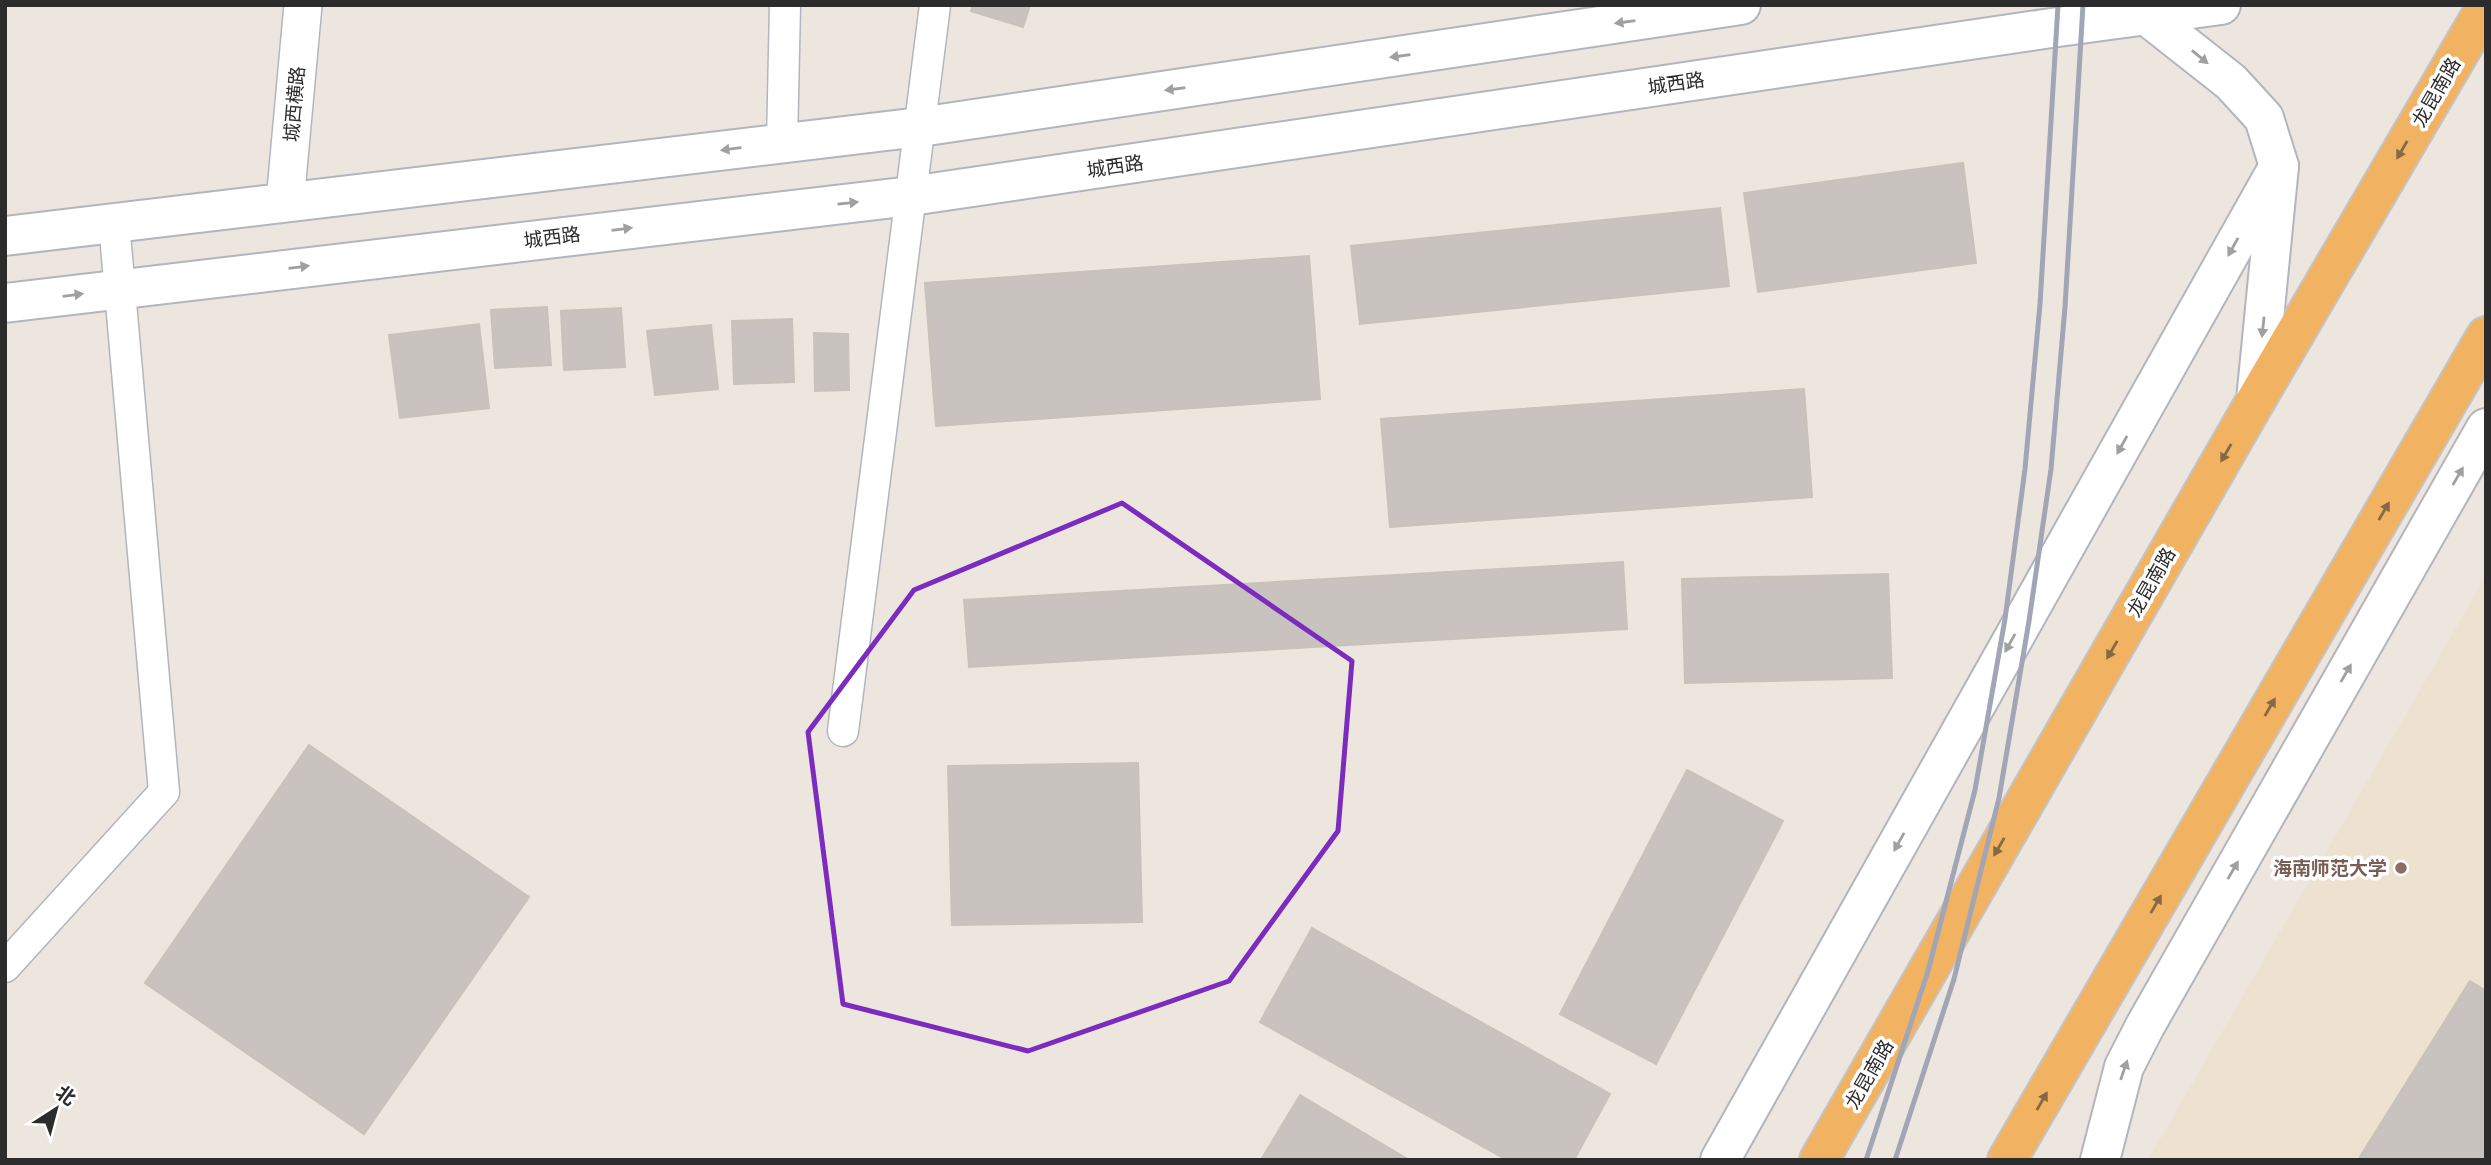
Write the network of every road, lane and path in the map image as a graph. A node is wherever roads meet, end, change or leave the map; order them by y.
1 (303, 5) edge
2 (785, 5) edge
3 (935, 5) edge
4 (1741, 5) edge
5 (2221, 5) edge
6 (2486, 7) edge
7 (2146, 15) junction
8 (920, 127) junction
9 (782, 143) junction
10 (2279, 166) junction
11 (911, 196) junction
12 (285, 202) junction
13 (114, 223) junction
14 (5, 236) edge
15 (120, 290) junction
16 (5, 303) edge
17 (2486, 336) edge
18 (2256, 400) junction
19 (2486, 428) edge
20 (843, 732) dead end
21 (5, 967) edge
22 (1720, 1160) edge
23 (1819, 1160) edge
24 (2007, 1160) edge
25 (2100, 1160) edge

1 - 12 street, 城西横路
2 - 9 street
3 - 8 street
4 -> 8 main road
5 - 7 main road, 城西路
6 -> 18 highway, 龙昆南路
7 -> 10 main road
7 - 11 main road, 城西路
8 - 9 main road
8 - 11 street
9 -> 12 main road
10 -> 18 main road
10 -> 22 main road
15 -> 11 main road, 城西路
11 - 20 street
12 - 13 main road
13 - 14 main road
13 - 15 street
16 -> 15 main road, 城西路
15 - 21 street
24 -> 17 highway
18 -> 23 highway, 龙昆南路
25 -> 19 main road

